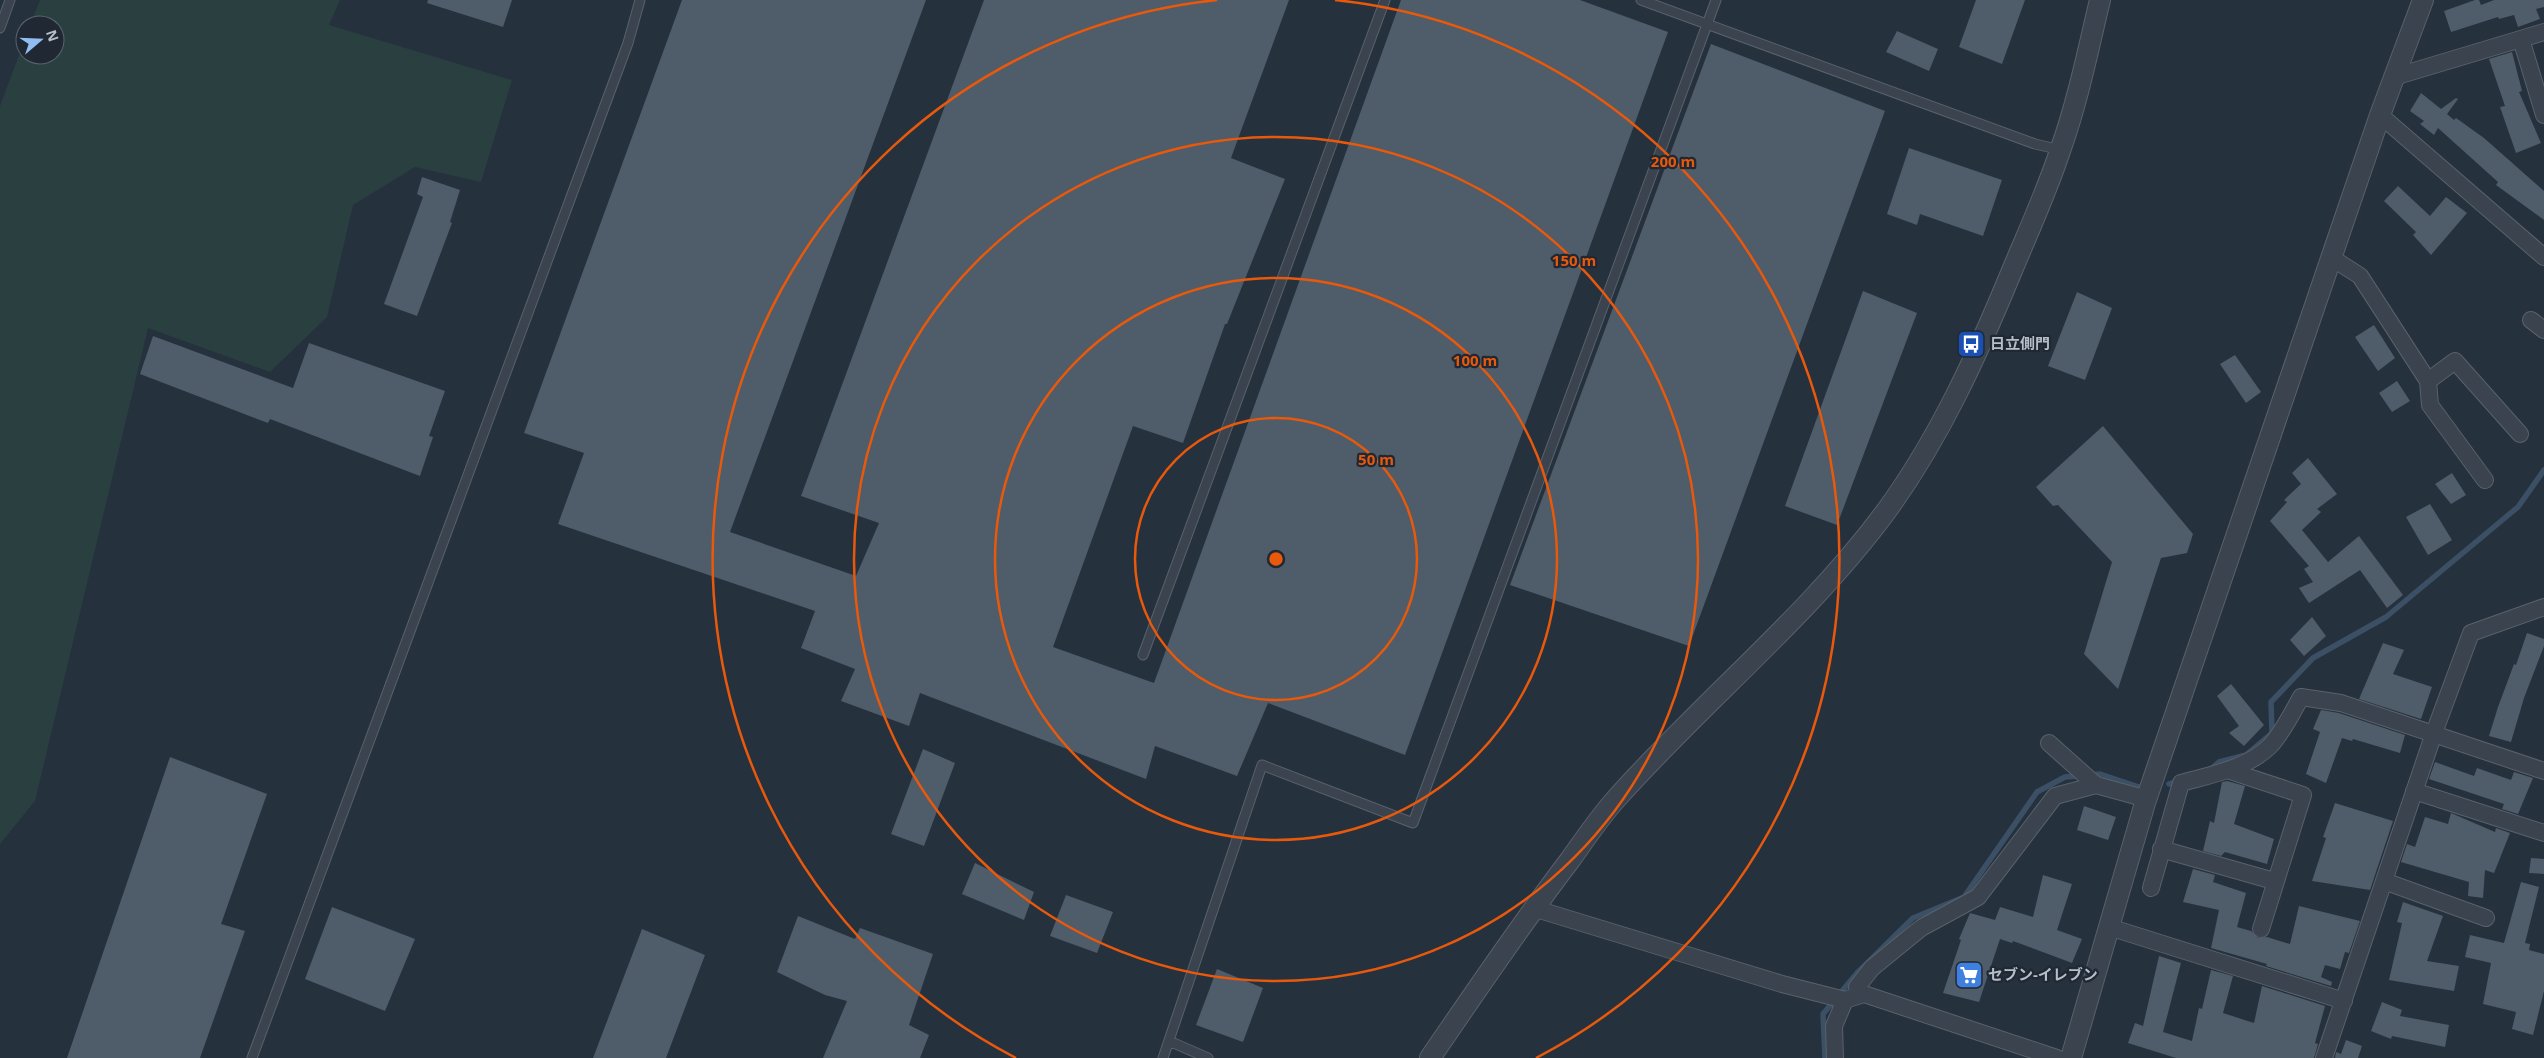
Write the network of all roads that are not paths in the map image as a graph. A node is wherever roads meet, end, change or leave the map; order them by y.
1 (10, 0) edge
2 (640, 0) edge
3 (1385, 0) edge
4 (1641, 0) edge
5 (1716, 0) edge
6 (2100, 0) edge
7 (2424, 0) edge
8 (1707, 25) junction
9 (0, 28) edge
10 (2544, 32) edge
11 (2521, 38) junction
12 (2394, 77) junction
13 (2380, 115) junction
14 (2544, 115) edge
15 (2061, 150) junction
16 (2544, 257) edge
17 (2332, 258) junction
18 (2531, 320) dead end
19 (2544, 330) edge
20 (2428, 381) junction
21 (2520, 434) dead end
22 (2486, 480) dead end
23 (2544, 607) edge
24 (1143, 655) dead end
25 (2434, 733) junction
26 (2049, 743) dead end
27 (2227, 770) junction
28 (2544, 770) edge
29 (2095, 784) junction
30 (2414, 791) junction
31 (2147, 798) junction
32 (2544, 833) edge
33 (2161, 849) junction
34 (2274, 881) junction
35 (2384, 882) junction
36 (2151, 888) dead end
37 (1533, 908) junction
38 (2486, 918) dead end
39 (2109, 927) junction
40 (2262, 929) dead end
41 (1850, 998) junction
42 (2344, 1001) junction
43 (1169, 1041) junction
44 (252, 1058) edge
45 (1163, 1058) edge
46 (1208, 1058) edge
47 (1430, 1058) edge
48 (1835, 1058) edge
49 (2057, 1058) edge
50 (2072, 1058) edge
51 (2324, 1058) edge

1 - 9 lane
2 - 44 lane
3 - 24 lane
4 - 8 lane
5 - 8 lane
6 - 15 street
7 - 12 street
8 - 15 lane
8 - 43 lane
10 - 11 street
11 - 12 street
11 - 14 street
12 - 13 street
13 - 16 street
13 - 17 street
15 - 37 street
17 - 20 street
17 - 31 street
18 - 19 street
20 - 21 street
20 - 22 street
23 - 25 street
25 - 27 street
25 - 28 street
25 - 30 street
26 - 29 street
27 - 33 street
27 - 34 street
29 - 31 street
29 - 41 street
30 - 32 street
30 - 35 street
31 - 39 street
33 - 34 street
33 - 36 street
34 - 40 street
35 - 38 street
35 - 42 street
37 - 41 street
37 - 47 street
39 - 42 street
39 - 50 street
41 - 48 street
41 - 49 street
42 - 51 street
43 - 45 lane
43 - 46 lane

